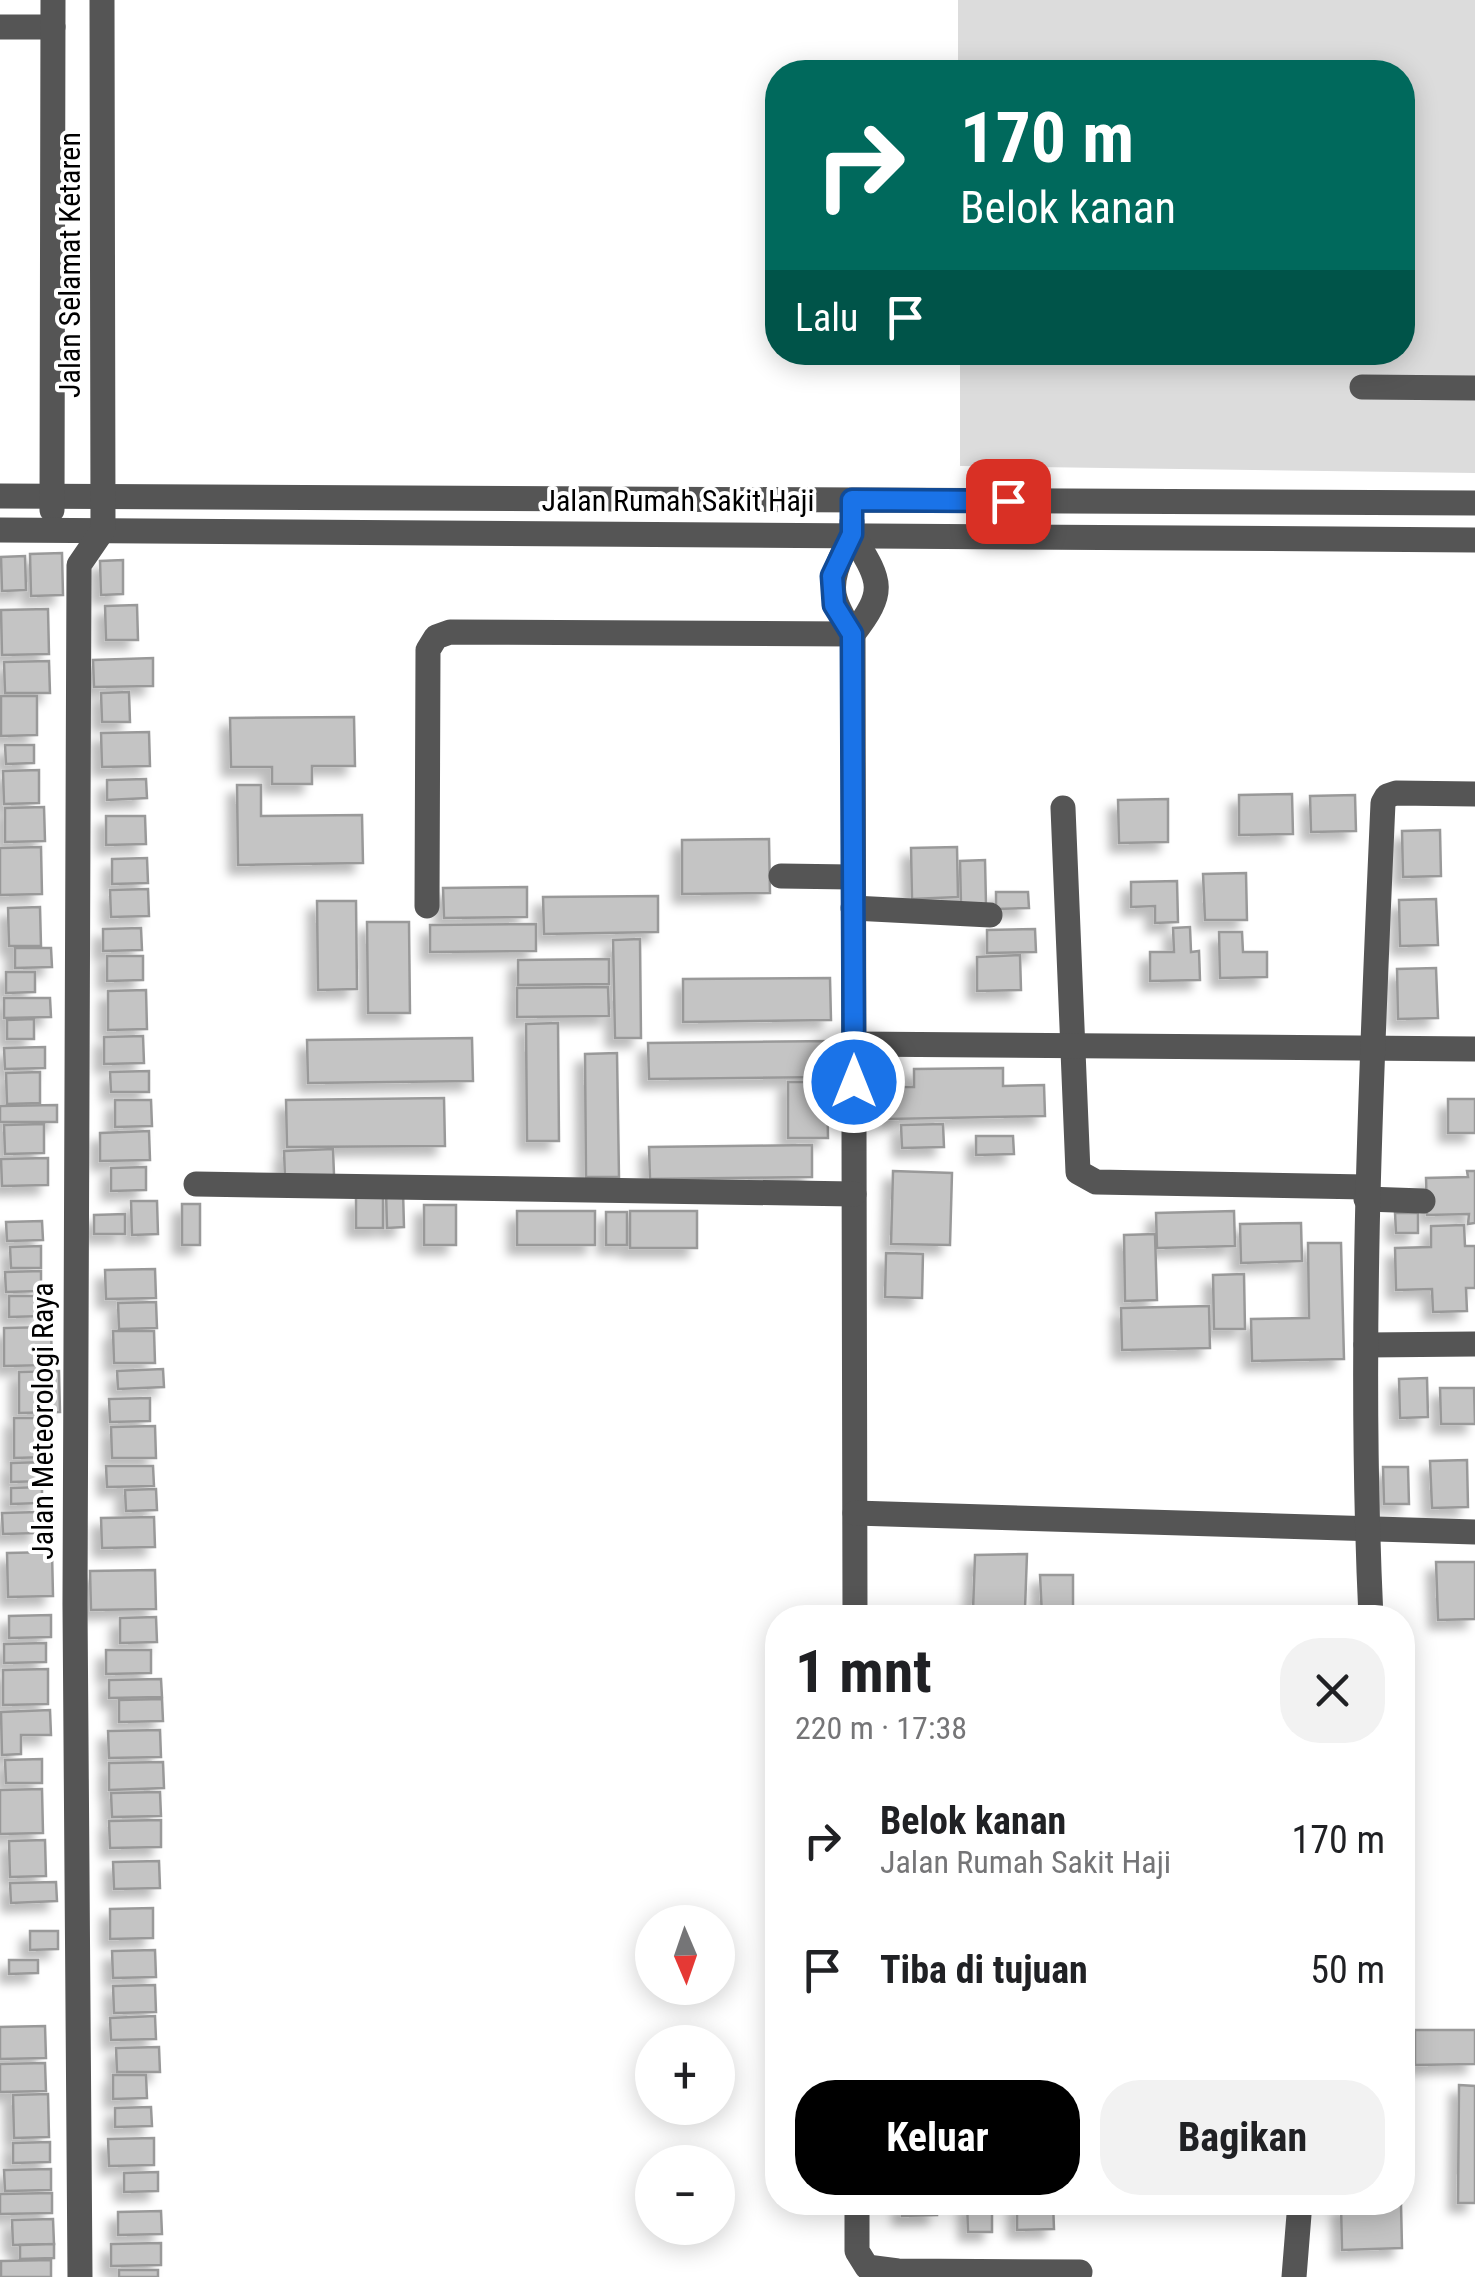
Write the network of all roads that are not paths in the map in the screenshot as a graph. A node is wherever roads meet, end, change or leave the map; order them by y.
1 (53, 0) edge
2 (102, 0) edge
3 (0, 27) edge
4 (53, 27) junction
5 (1362, 386) dead end
6 (1475, 388) edge
7 (0, 496) edge
8 (52, 496) junction
9 (103, 496) junction
10 (852, 500) junction
11 (1475, 504) edge
12 (0, 530) edge
13 (52, 530) junction
14 (103, 530) junction
15 (852, 534) junction
16 (1475, 540) edge
17 (79, 566) junction
18 (852, 634) junction
19 (1475, 794) edge
20 (1064, 808) dead end
21 (781, 876) dead end
22 (851, 877) junction
23 (427, 906) dead end
24 (853, 908) junction
25 (990, 915) dead end
26 (853, 1044) junction
27 (1073, 1045) junction
28 (1372, 1048) junction
29 (1475, 1048) edge
30 (196, 1184) dead end
31 (1366, 1193) junction
32 (854, 1194) junction
33 (1423, 1201) dead end
34 (1475, 1344) edge
35 (1366, 1345) junction
36 (855, 1514) junction
37 (1367, 1528) junction
38 (1475, 1532) edge
39 (855, 1605) edge
40 (1370, 1605) edge
41 (857, 2215) edge
42 (1299, 2215) edge
43 (1080, 2272) dead end
44 (80, 2277) edge
45 (1294, 2277) edge

1 - 4 street, Jalan Selamat Ketaren
2 - 9 street, Jalan Selamat Ketaren
3 - 4 street
4 - 8 street, Jalan Selamat Ketaren
5 - 6 street
7 - 8 street, Jalan Rumah Sakit Haji
8 - 9 street, Jalan Rumah Sakit Haji
8 - 13 street, Jalan Selamat Ketaren
9 - 10 street, Jalan Rumah Sakit Haji
9 - 14 street, Jalan Selamat Ketaren
10 - 11 street, Jalan Rumah Sakit Haji
10 - 15 street
12 - 13 street, Jalan Rumah Sakit Haji
13 - 14 street, Jalan Rumah Sakit Haji
13 - 17 street
14 - 15 street, Jalan Rumah Sakit Haji
14 - 17 street
15 - 16 street, Jalan Rumah Sakit Haji
15 - 18 street
15 - 18 street
17 - 44 street, Jalan Meteorologi Raya
18 - 22 street
18 - 23 street
19 - 28 street
20 - 27 street
21 - 22 street
22 - 24 street
24 - 25 street
24 - 26 street
26 - 27 street
26 - 32 street
27 - 28 street
27 - 31 street
28 - 29 street
28 - 31 street
30 - 32 street
31 - 33 street
31 - 35 street
32 - 36 street
34 - 35 street
35 - 37 street
36 - 37 street
36 - 39 street
37 - 38 street
37 - 40 street
41 - 43 street
42 - 45 street

